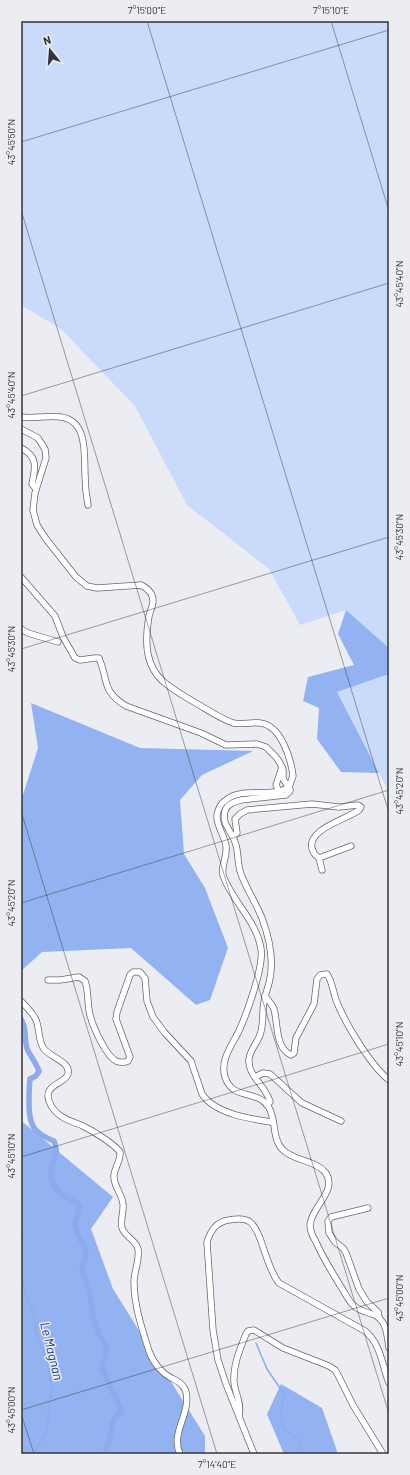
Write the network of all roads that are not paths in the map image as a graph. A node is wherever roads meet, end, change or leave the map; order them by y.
1 (21, 417) edge
2 (21, 429) edge
3 (21, 448) edge
4 (36, 489) junction
5 (88, 505) dead end
6 (21, 577) edge
7 (21, 629) edge
8 (58, 642) dead end
9 (282, 767) junction
10 (278, 776) junction
11 (289, 786) junction
12 (278, 791) junction
13 (269, 792) junction
14 (233, 837) junction
15 (351, 846) dead end
16 (319, 858) junction
17 (322, 870) dead end
18 (48, 980) dead end
19 (265, 996) junction
20 (21, 1001) edge
21 (255, 1077) junction
22 (389, 1080) edge
23 (267, 1105) junction
24 (341, 1121) dead end
25 (272, 1122) junction
26 (368, 1208) dead end
27 (379, 1318) junction
28 (389, 1348) edge
29 (389, 1383) edge
30 (238, 1416) junction
31 (180, 1454) edge
32 (254, 1454) edge
33 (383, 1454) edge

1 - 5 street
2 - 4 street
3 - 4 street
4 - 11 street
6 - 9 street
7 - 8 street
9 - 10 street
9 - 11 street
10 - 12 street
10 - 13 street
11 - 12 street
11 - 14 street
12 - 13 street
13 - 23 street
14 - 16 street
14 - 19 street
15 - 16 street
16 - 17 street
18 - 25 street
19 - 21 street
19 - 22 street
20 - 31 street
21 - 23 street
21 - 24 street
23 - 25 street
25 - 27 street
26 - 27 street
27 - 28 street
29 - 30 street
30 - 32 street
30 - 33 street

